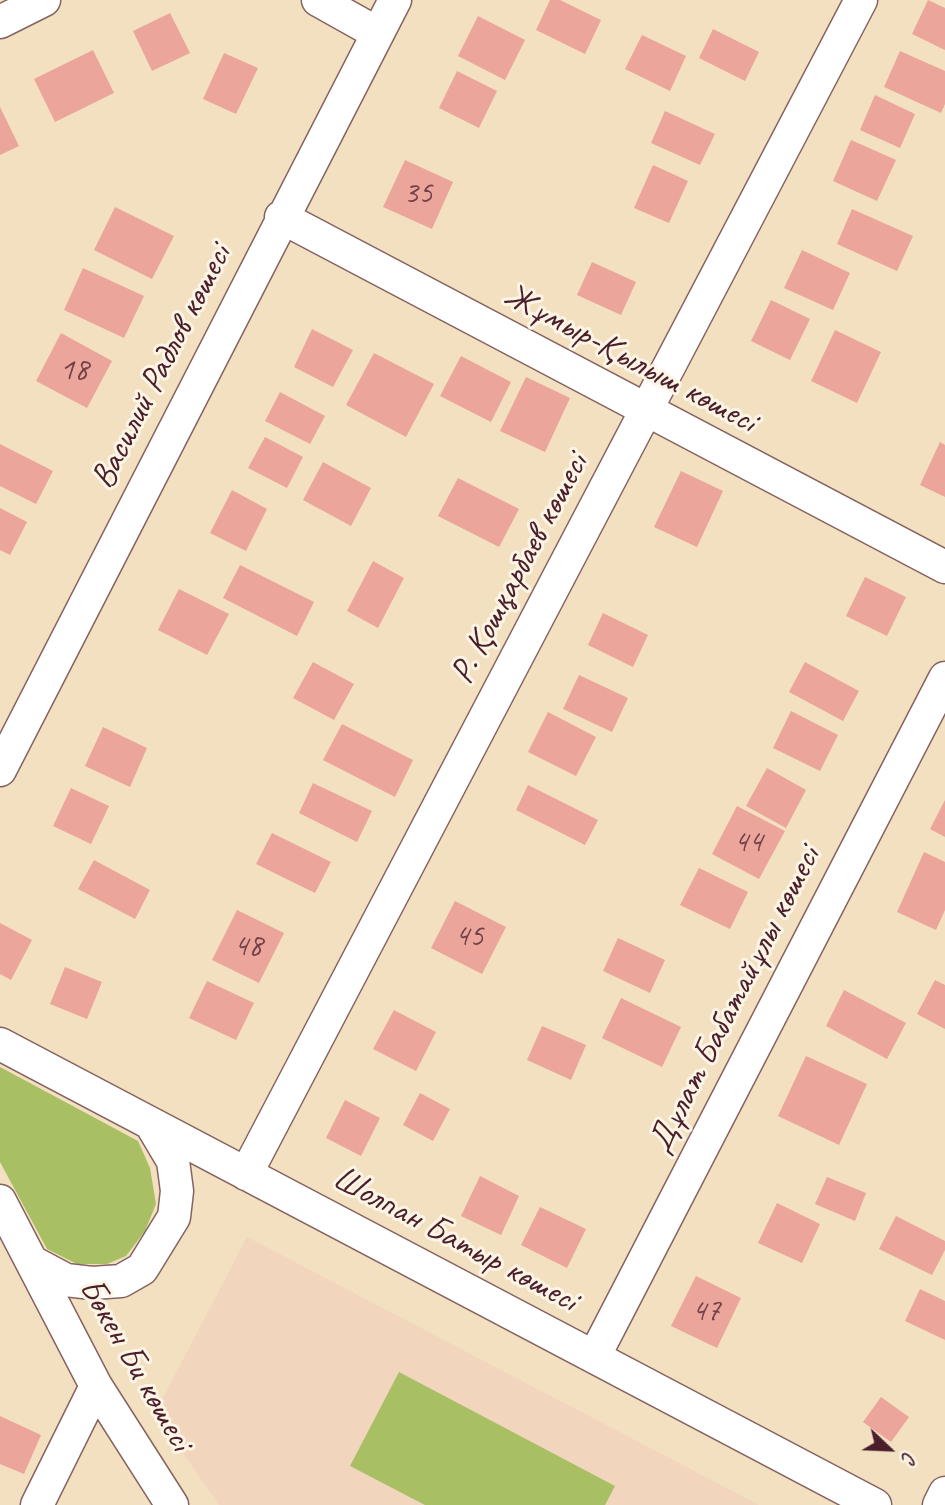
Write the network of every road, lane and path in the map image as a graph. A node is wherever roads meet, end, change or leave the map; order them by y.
1 (44, 0) edge
2 (318, 0) edge
3 (395, 0) edge
4 (861, 0) edge
5 (0, 22) edge
6 (377, 33) junction
7 (281, 217) junction
8 (647, 411) junction
9 (945, 567) edge
10 (945, 678) edge
11 (0, 769) edge
12 (0, 1044) edge
13 (151, 1124) junction
14 (246, 1174) junction
15 (0, 1201) edge
16 (32, 1262) junction
17 (594, 1357) junction
18 (96, 1386) junction
19 (945, 1493) edge
20 (37, 1505) edge
21 (172, 1505) edge
22 (875, 1505) edge
23 (939, 1505) edge

1 - 5 street
2 - 6 street
3 - 6 street, Василий Радлов көшесі
4 - 8 street, Р. Қошқарбаев көшесі
6 - 7 street, Василий Радлов көшесі
7 - 8 street, Жұмыр-Қылыш көшесі
7 - 11 street, Василий Радлов көшесі
8 - 9 street, Жұмыр-Қылыш көшесі
8 - 14 street, Р. Қошқарбаев көшесі
10 - 17 street, Дұлат Бабатайұлы көшесі
12 - 13 street, Шолпан Батыр көшесі
13 - 14 street, Шолпан Батыр көшесі
13 - 16 street
14 - 17 street, Шолпан Батыр көшесі
15 - 16 street, Бөкен Би көшесі
16 - 18 street, Бөкен Би көшесі
17 - 22 street, Шолпан Батыр көшесі
18 - 20 street
18 - 21 street, Бөкен Би көшесі
19 - 23 street

